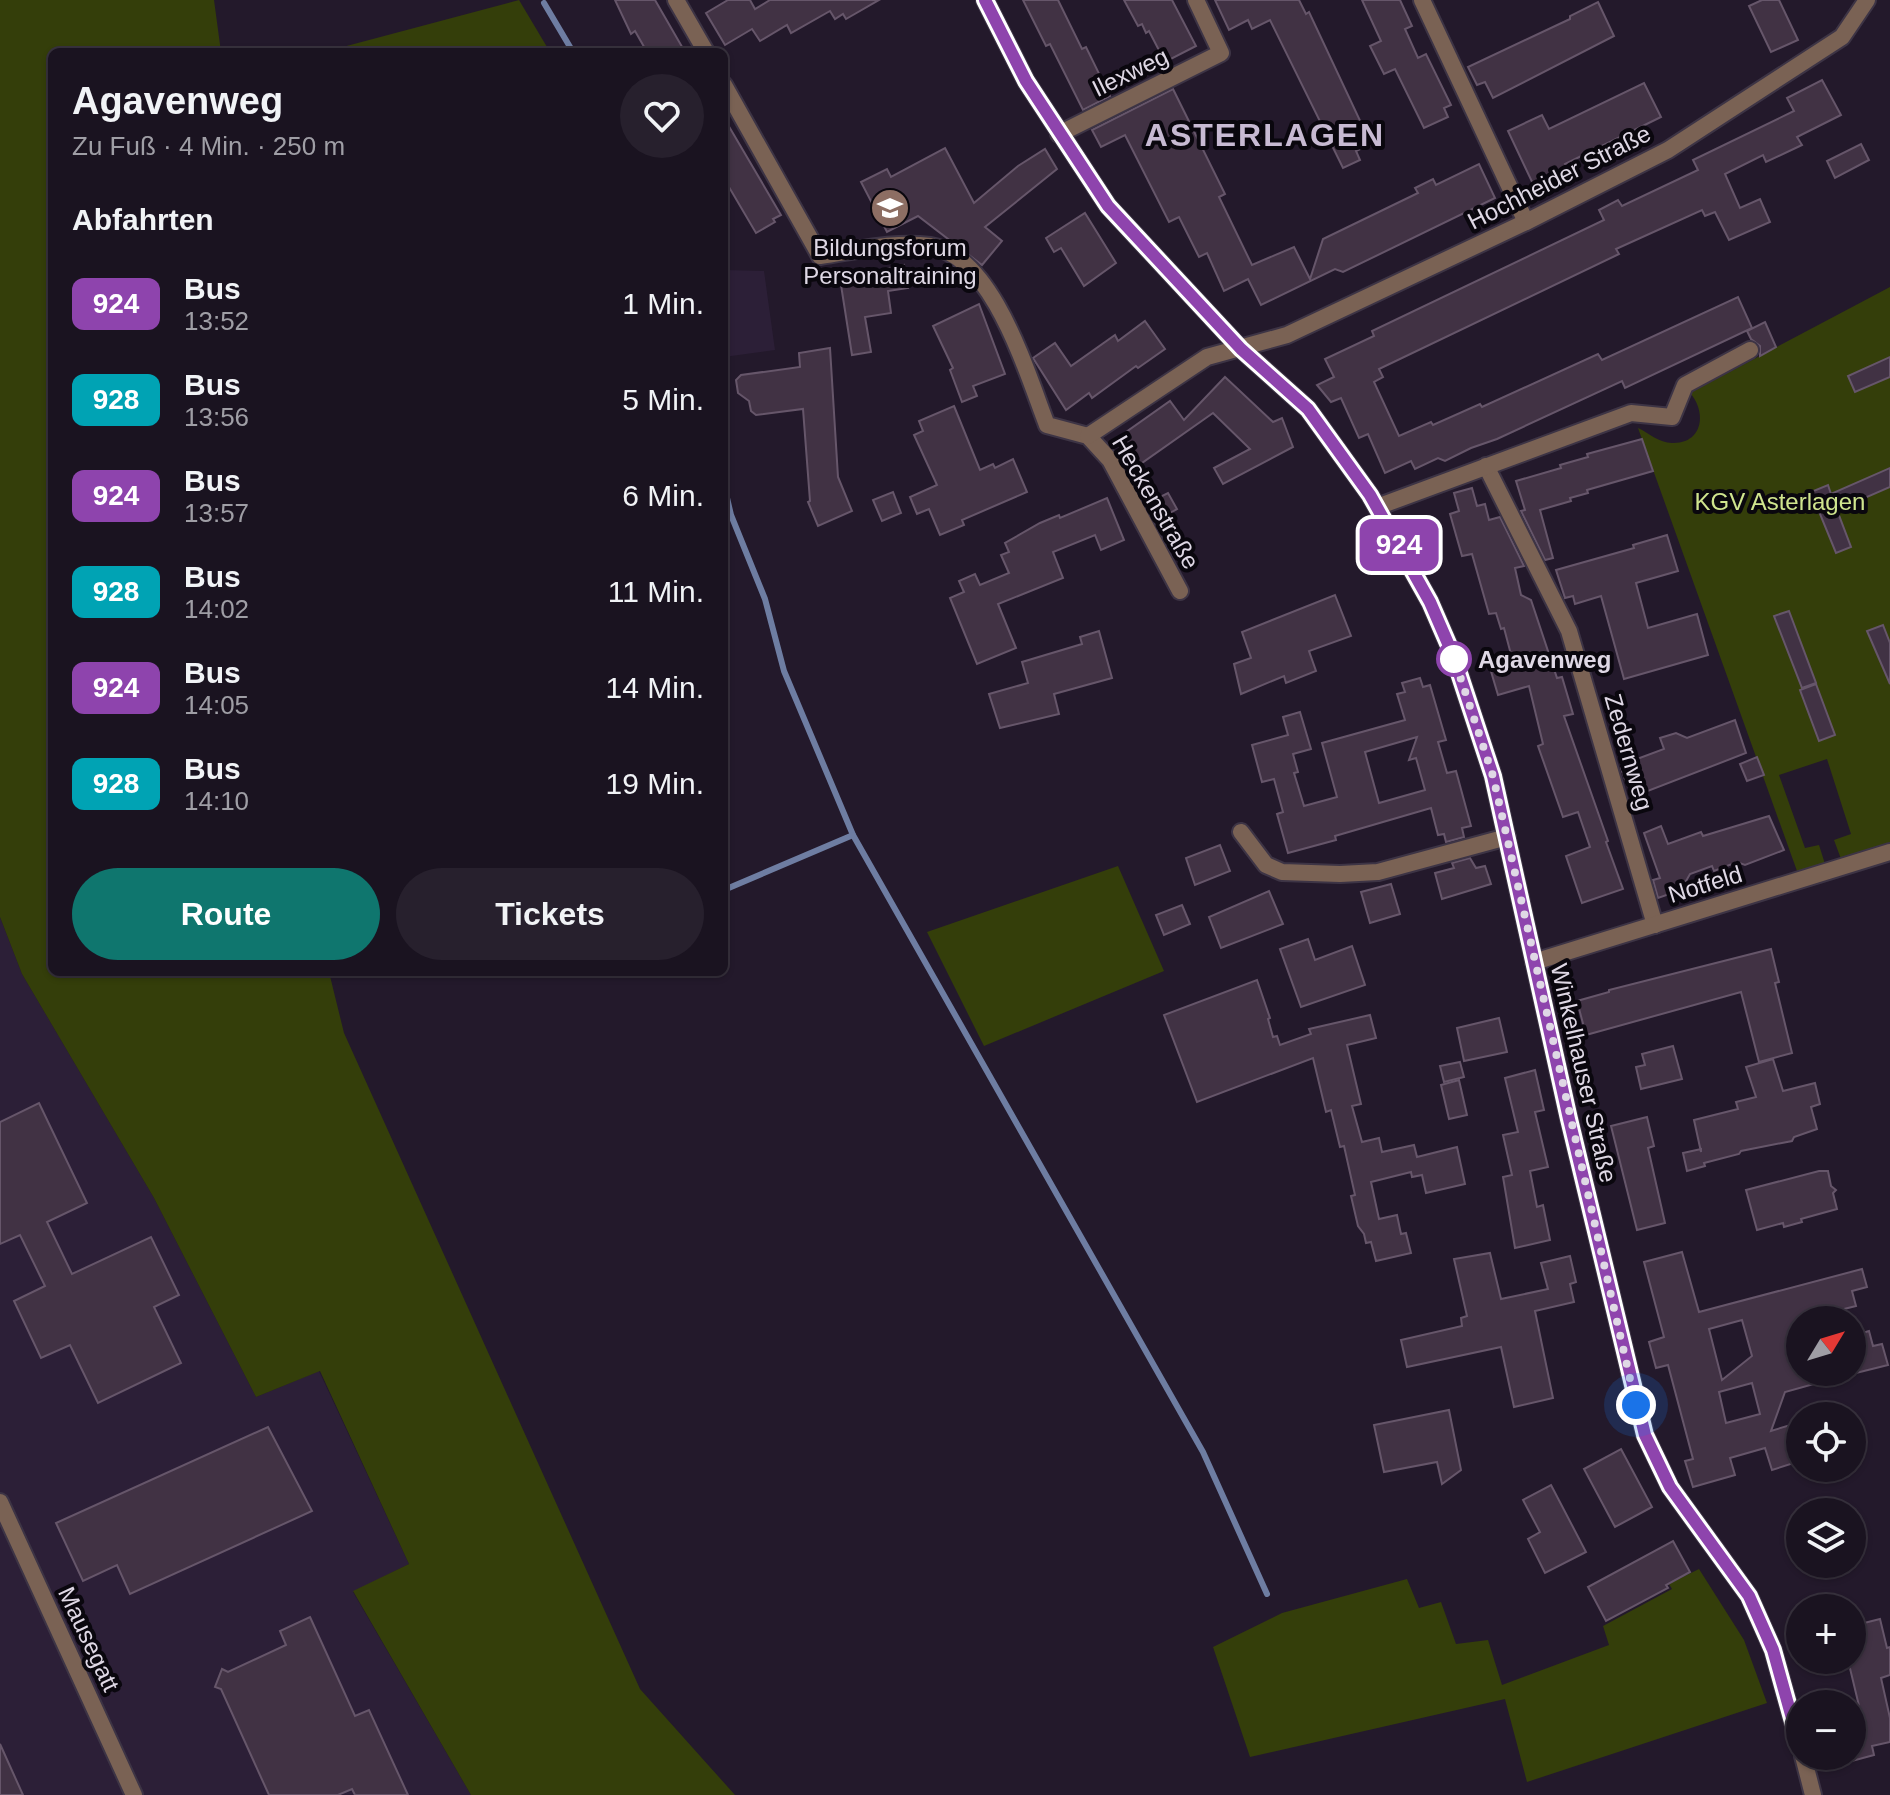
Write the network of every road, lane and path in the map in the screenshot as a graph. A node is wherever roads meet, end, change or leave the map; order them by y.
1 (676, 0) edge
2 (985, 0) edge
3 (1196, 0) edge
4 (1422, 0) edge
5 (1867, 0) edge
6 (704, 48) edge
7 (728, 92) edge
8 (1059, 134) junction
9 (1526, 222) junction
10 (1241, 349) junction
11 (1750, 350) dead end
12 (1088, 436) junction
13 (1486, 466) junction
14 (1377, 507) junction
15 (1180, 591) dead end
16 (1241, 832) dead end
17 (1507, 837) junction
18 (1890, 852) edge
19 (1655, 925) junction
20 (1534, 962) junction
21 (0, 1502) edge
22 (1786, 1697) edge
23 (1807, 1770) edge
24 (134, 1795) edge
25 (1813, 1795) edge

1 - 6 street
2 - 8 street, Winkelhauser Straße
3 - 8 street, Ilexweg
4 - 9 street
5 - 9 street, Hochheider Straße
7 - 12 street, Heckenstraße
8 - 10 street, Winkelhauser Straße
9 - 10 street, Hochheider Straße
10 - 12 street
10 - 14 street, Winkelhauser Straße
11 - 13 street
12 - 15 street, Heckenstraße
13 - 14 street
13 - 19 street, Zedernweg
14 - 17 street, Winkelhauser Straße
16 - 17 street
17 - 20 street, Winkelhauser Straße
18 - 19 street, Notfeld
19 - 20 street, Notfeld
20 - 22 street, Winkelhauser Straße
21 - 24 street, Mausegatt
23 - 25 street

